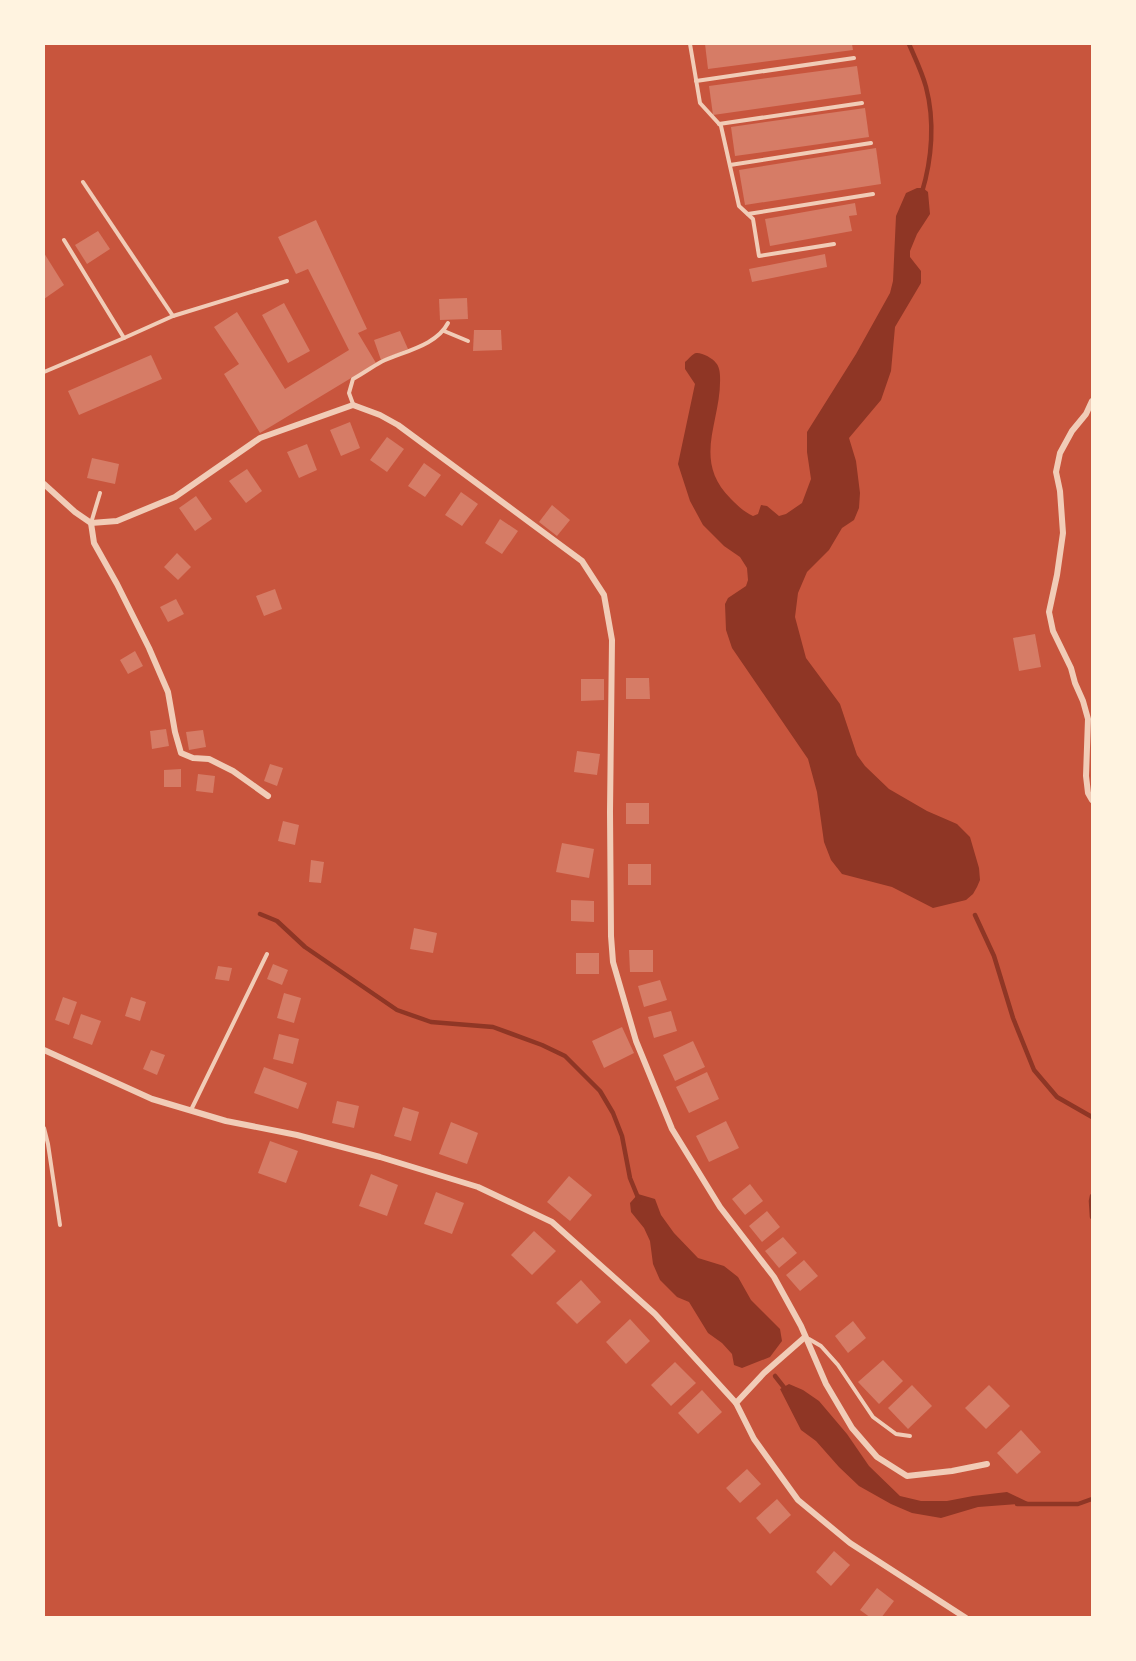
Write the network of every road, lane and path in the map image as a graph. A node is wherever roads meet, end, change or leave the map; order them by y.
1 (690, 44) edge
2 (854, 58) dead end
3 (696, 81) junction
4 (862, 103) dead end
5 (719, 124) junction
6 (871, 143) dead end
7 (730, 165) junction
8 (83, 182) dead end
9 (873, 194) dead end
10 (748, 214) junction
11 (64, 240) dead end
12 (834, 244) dead end
13 (287, 282) dead end
14 (173, 316) junction
15 (448, 323) dead end
16 (444, 331) junction
17 (124, 339) junction
18 (468, 341) dead end
19 (44, 372) edge
20 (1092, 401) edge
21 (353, 405) junction
22 (45, 485) edge
23 (100, 493) dead end
24 (91, 523) junction
25 (268, 796) dead end
26 (1092, 800) edge
27 (267, 954) dead end
28 (44, 1050) edge
29 (191, 1110) junction
30 (44, 1128) edge
31 (60, 1225) dead end
32 (805, 1337) junction
33 (736, 1403) junction
34 (909, 1436) dead end
35 (987, 1464) dead end
36 (966, 1617) edge

1 - 3 lane
2 - 3 lane
3 - 5 lane
4 - 5 lane
5 - 7 lane
6 - 7 lane
7 - 10 lane
8 - 14 lane
9 - 10 lane
10 - 12 lane
11 - 17 lane
13 - 14 lane
14 - 17 lane
15 - 16 lane
16 - 18 lane
16 - 21 lane
17 - 19 lane
20 - 26 street
21 - 24 street
21 - 32 street
22 - 24 street
23 - 24 lane
24 - 25 street
27 - 29 lane
28 - 29 street
29 - 33 street
30 - 31 lane
32 - 33 street
32 - 34 lane
32 - 35 street
33 - 36 street

